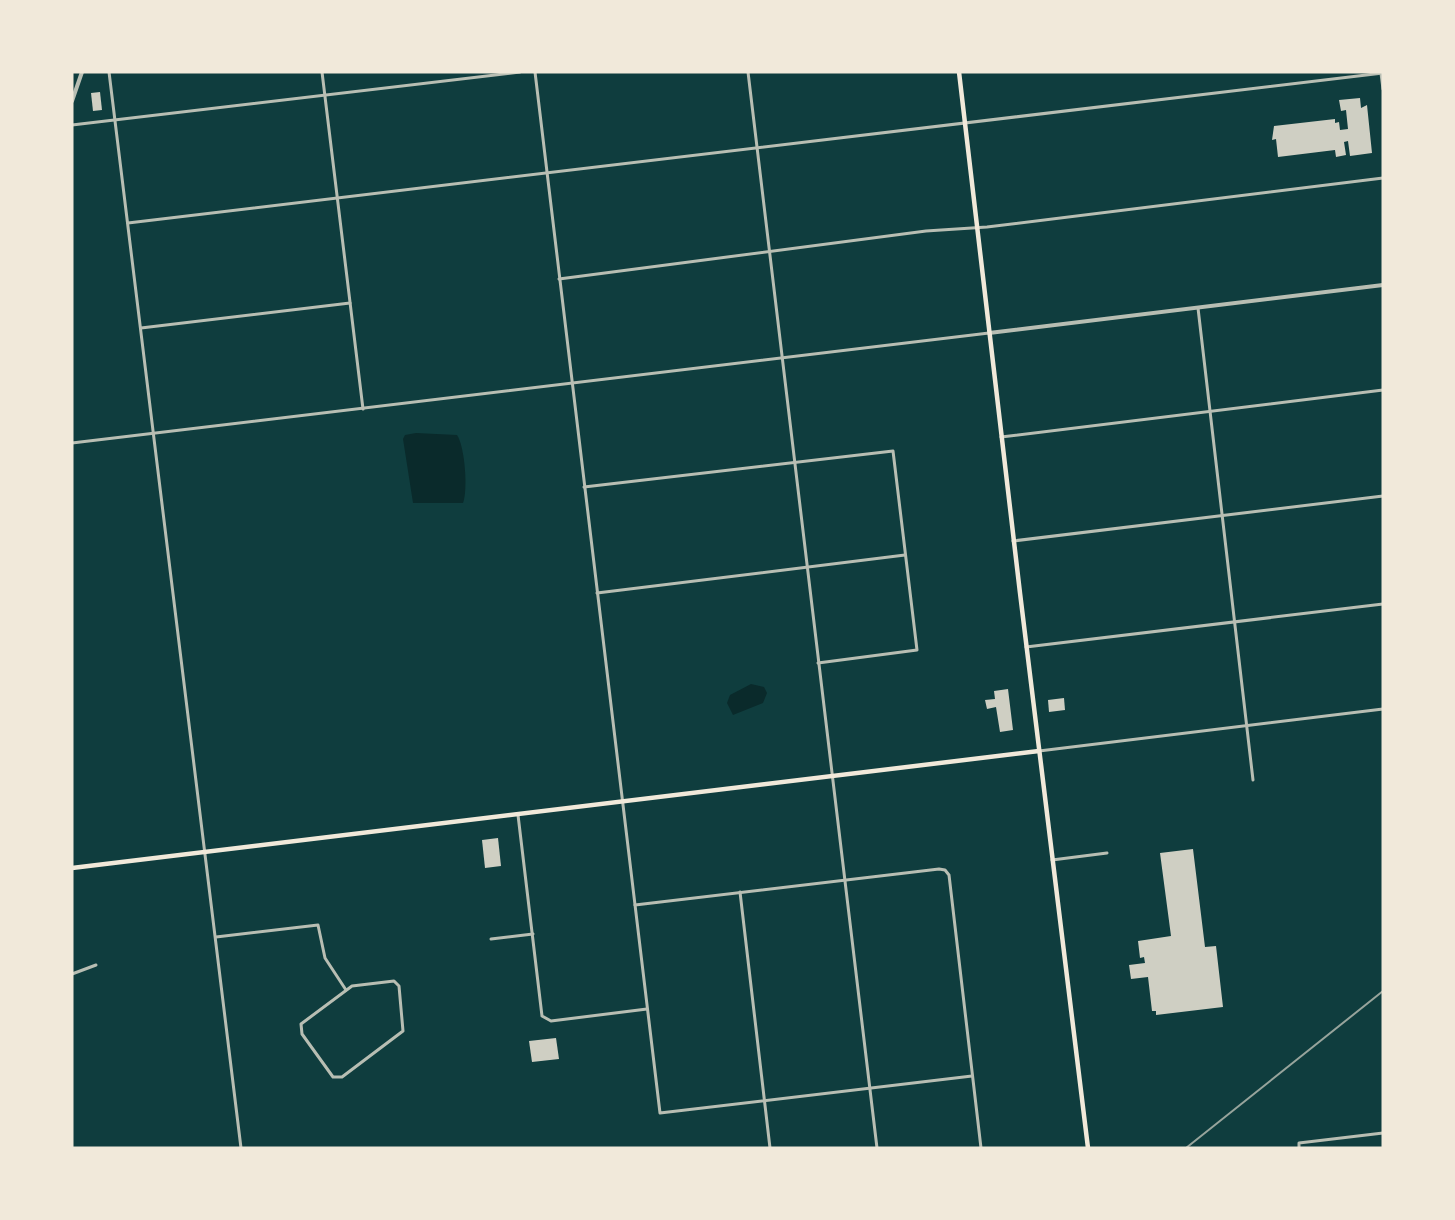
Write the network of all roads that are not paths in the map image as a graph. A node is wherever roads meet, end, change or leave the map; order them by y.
1 (82, 72) edge
2 (109, 72) edge
3 (322, 72) edge
4 (520, 72) edge
5 (535, 72) edge
6 (747, 72) edge
7 (959, 72) edge
8 (1382, 73) edge
9 (1383, 89) edge
10 (325, 95) junction
11 (72, 101) edge
12 (115, 120) junction
13 (965, 124) junction
14 (72, 125) edge
15 (757, 149) junction
16 (547, 173) junction
17 (1383, 178) edge
18 (337, 198) junction
19 (128, 223) junction
20 (977, 227) junction
21 (769, 254) junction
22 (560, 279) junction
23 (1383, 285) edge
24 (350, 303) junction
25 (1198, 308) junction
26 (141, 328) junction
27 (989, 333) junction
28 (782, 358) junction
29 (572, 384) junction
30 (1383, 390) edge
31 (363, 409) junction
32 (1211, 410) junction
33 (154, 434) junction
34 (1001, 437) junction
35 (72, 443) edge
36 (794, 463) junction
37 (584, 487) junction
38 (1383, 496) edge
39 (1224, 516) junction
40 (1013, 541) junction
41 (905, 555) junction
42 (806, 567) junction
43 (597, 593) junction
44 (1383, 604) edge
45 (1236, 622) junction
46 (1026, 647) junction
47 (818, 663) junction
48 (1383, 710) edge
49 (1248, 726) junction
50 (1039, 751) junction
51 (831, 776) junction
52 (1253, 780) dead end
53 (622, 802) junction
54 (518, 814) junction
55 (205, 852) junction
56 (1107, 853) dead end
57 (1052, 860) junction
58 (72, 868) edge
59 (844, 880) junction
60 (740, 892) junction
61 (634, 905) junction
62 (533, 934) junction
63 (215, 937) junction
64 (491, 939) dead end
65 (96, 965) dead end
66 (72, 974) edge
67 (346, 990) junction
68 (647, 1009) junction
69 (972, 1076) junction
70 (870, 1088) junction
71 (765, 1101) junction
72 (1383, 1133) edge
73 (1299, 1146) edge
74 (240, 1148) edge
75 (771, 1148) edge
76 (877, 1148) edge
77 (981, 1148) edge
78 (1088, 1148) edge

1 - 11 street
2 - 12 street
3 - 10 street
4 - 10 street
5 - 16 street
6 - 15 street
7 - 13 main road
8 - 9 street
8 - 13 street
10 - 12 street
10 - 18 street
12 - 14 street
12 - 19 street
13 - 15 street
13 - 20 main road
15 - 16 street
15 - 21 street
16 - 18 street
16 - 22 street
17 - 20 street
18 - 19 street
18 - 24 street
19 - 26 street
20 - 21 street
20 - 27 main road
21 - 22 street
21 - 28 street
22 - 29 street
23 - 25 street
24 - 26 street
24 - 31 street
25 - 27 street
25 - 32 street
26 - 33 street
27 - 28 street
27 - 34 main road
28 - 29 street
28 - 36 street
29 - 31 street
29 - 37 street
30 - 32 street
31 - 33 street
32 - 34 street
32 - 39 street
33 - 35 street
33 - 55 street
34 - 40 main road
36 - 37 street
36 - 41 street
36 - 42 street
37 - 43 street
38 - 39 street
39 - 40 street
39 - 45 street
40 - 46 main road
41 - 42 street
41 - 47 street
42 - 43 street
42 - 47 street
43 - 53 street
44 - 45 street
45 - 46 street
45 - 49 street
46 - 50 main road
47 - 51 street
48 - 49 street
49 - 50 street
49 - 52 street
50 - 51 main road
50 - 57 main road
51 - 53 main road
51 - 59 street
53 - 54 main road
53 - 61 street
54 - 55 main road
54 - 62 street
55 - 58 main road
55 - 63 street
56 - 57 street
57 - 78 main road
59 - 60 street
59 - 69 street
59 - 70 street
60 - 61 street
60 - 71 street
61 - 68 street
62 - 64 street
62 - 68 street
63 - 67 street
63 - 74 street
65 - 66 street
67 - 67 street
68 - 71 street
69 - 70 street
69 - 77 street
70 - 71 street
70 - 76 street
71 - 75 street
72 - 73 street

